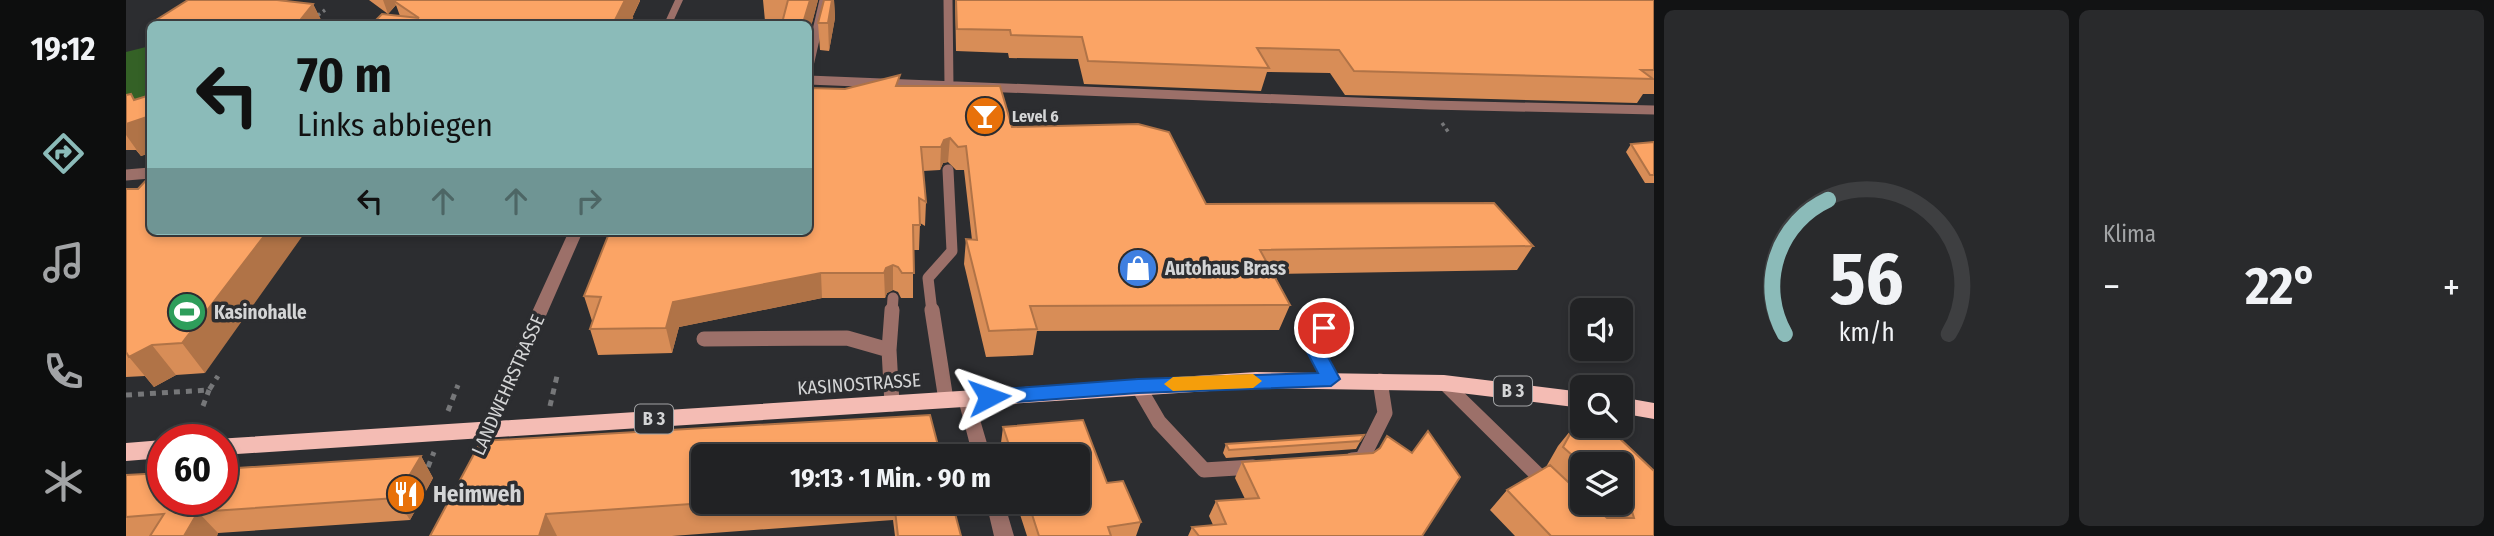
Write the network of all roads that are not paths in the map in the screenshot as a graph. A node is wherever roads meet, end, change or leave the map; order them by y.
1 (679, 0) edge
2 (824, 0) edge
3 (948, 0) edge
4 (669, 21) edge
5 (812, 33) edge
6 (812, 80) edge
7 (949, 86) junction
8 (1654, 110) edge
9 (948, 170) dead end
10 (147, 173) edge
11 (126, 175) edge
12 (574, 235) edge
13 (893, 298) dead end
14 (1333, 308) dead end
15 (704, 339) dead end
16 (889, 349) junction
17 (1331, 379) junction
18 (1380, 381) junction
19 (1444, 383) junction
20 (1138, 386) junction
21 (1570, 399) edge
22 (956, 400) junction
23 (892, 404) junction
24 (1633, 407) edge
25 (1654, 411) edge
26 (488, 428) junction
27 (976, 444) edge
28 (238, 445) edge
29 (147, 450) edge
30 (126, 452) edge
31 (478, 453) edge
32 (1336, 461) edge
33 (1270, 466) edge
34 (1562, 498) edge
35 (998, 514) edge
36 (1004, 536) edge

1 - 4 street
2 - 5 lane
3 - 7 lane
6 - 7 lane
7 - 8 lane
9 - 22 lane
10 - 11 lane
12 - 26 street, LANDWEHRSTRASSE
13 - 16 lane
14 - 17 lane
15 - 16 lane
16 - 23 lane
17 - 18 main road, KASINOSTRASSE / B 3
17 - 20 main road, KASINOSTRASSE / B 3
18 - 19 main road, KASINOSTRASSE / B 3
18 - 32 lane
19 - 21 main road, KASINOSTRASSE / B 3
19 - 34 street
20 - 22 main road, KASINOSTRASSE / B 3
20 - 33 lane
22 - 23 main road, KASINOSTRASSE / B 3
22 - 27 street
23 - 26 main road, KASINOSTRASSE / B 3
24 - 25 main road
26 - 28 main road, KASINOSTRASSE / B 3
26 - 31 street, LANDWEHRSTRASSE
29 - 30 main road
35 - 36 street

